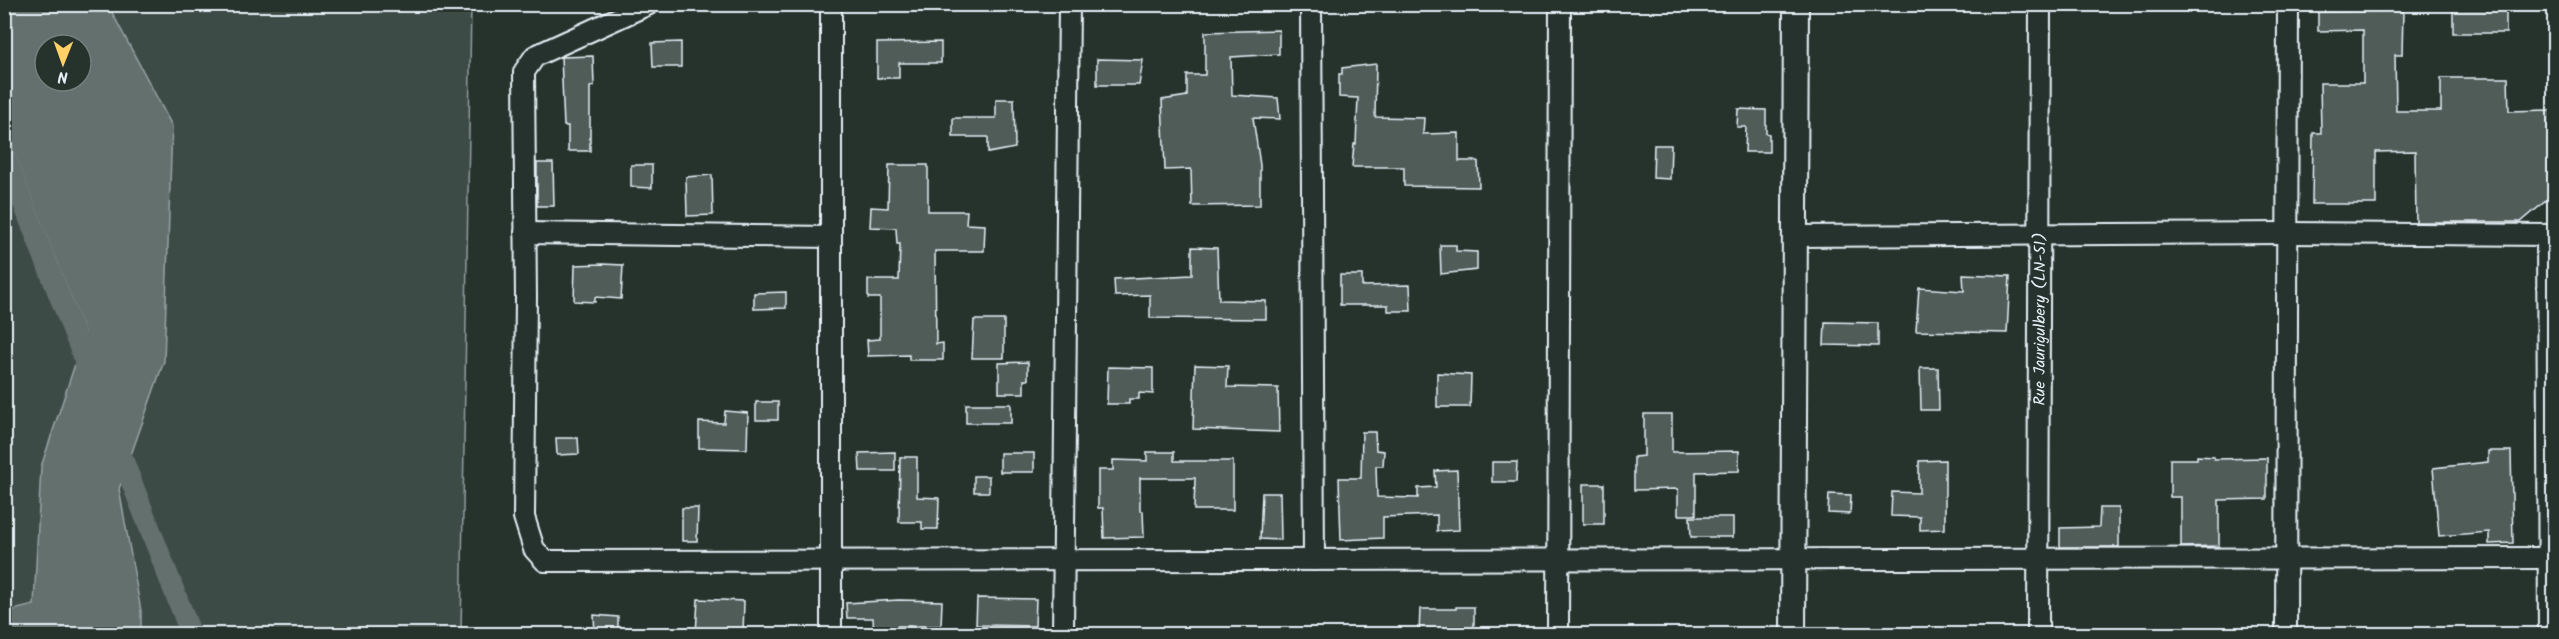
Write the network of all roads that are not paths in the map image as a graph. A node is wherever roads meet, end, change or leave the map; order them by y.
1 (649, 4) edge
2 (831, 4) edge
3 (1069, 4) edge
4 (1311, 4) edge
5 (1560, 4) edge
6 (1796, 4) edge
7 (2040, 4) edge
8 (2288, 4) edge
9 (525, 233) junction
10 (2287, 233) junction
11 (2039, 235) junction
12 (2551, 235) edge
13 (1796, 236) junction
14 (831, 237) junction
15 (2286, 558) junction
16 (2551, 558) edge
17 (1558, 559) junction
18 (1795, 559) junction
19 (2038, 559) junction
20 (831, 560) junction
21 (1063, 560) junction
22 (1314, 560) junction
23 (831, 634) edge
24 (1063, 634) edge
25 (1558, 634) edge
26 (1793, 634) edge
27 (2038, 634) edge
28 (2286, 634) edge
29 (2548, 634) edge

1 - 9 street
2 - 14 street
3 - 21 street
4 - 22 street
5 - 17 street
6 - 13 street
7 - 11 street, Rue Jaurigulbery (LN-51)
8 - 10 street
9 - 14 street
9 - 20 street
10 - 11 street
10 - 12 street
10 - 15 street
11 - 13 street
11 - 19 street, Rue Jaurigulbery (LN-51)
12 - 16 street
13 - 18 street
14 - 20 street
15 - 16 street
15 - 19 street
15 - 28 street
16 - 29 street
17 - 18 street
17 - 22 street
17 - 25 street
18 - 19 street
18 - 26 street
19 - 27 street, Rue Jaurigulbery (LN-51)
20 - 21 street
20 - 23 street
21 - 22 street
21 - 24 street

